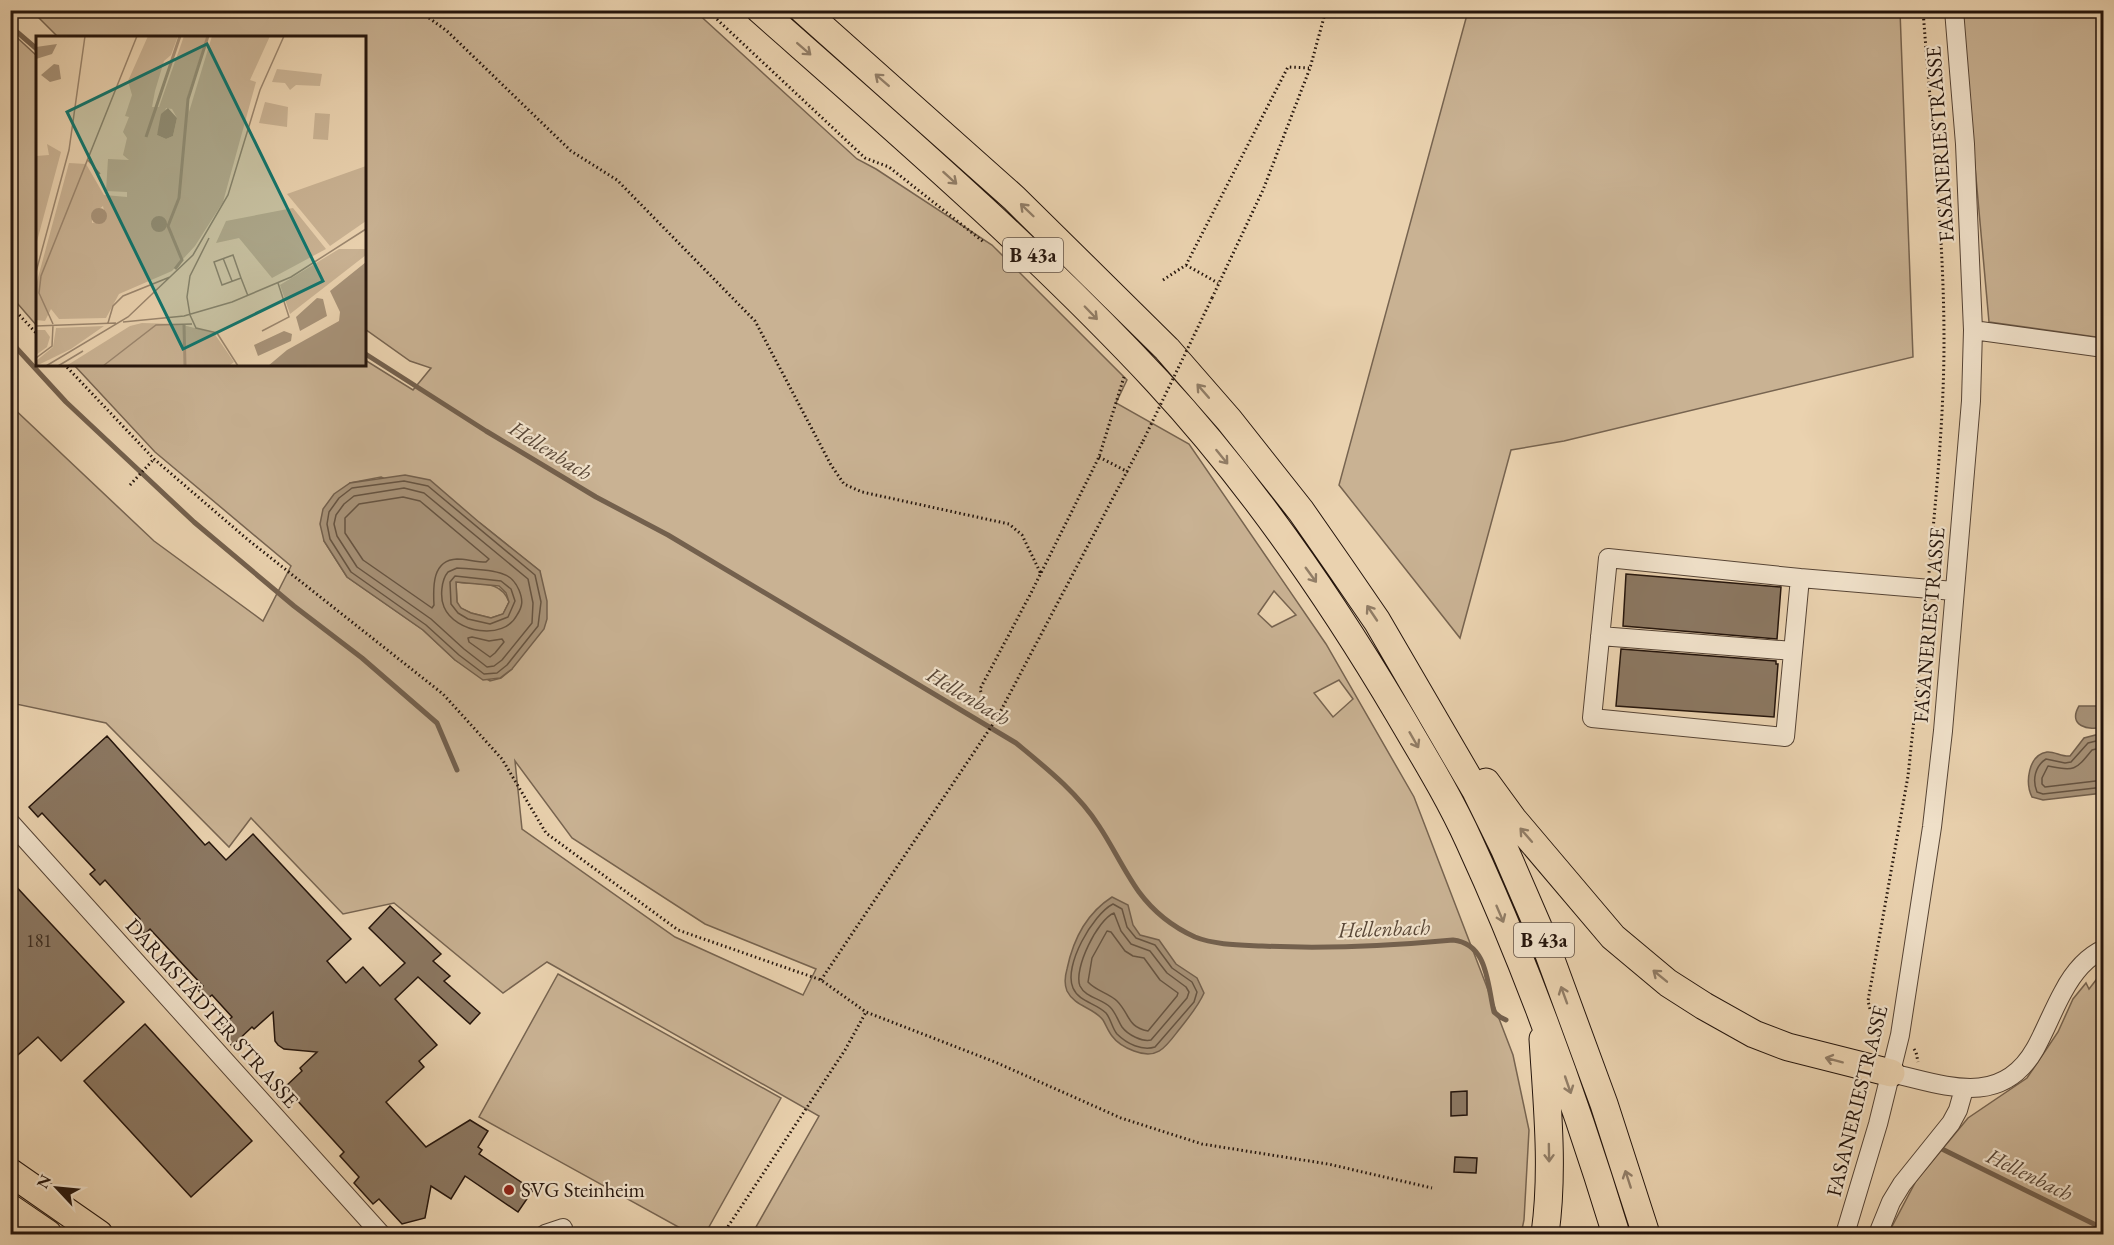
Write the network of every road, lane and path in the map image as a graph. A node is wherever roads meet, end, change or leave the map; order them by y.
1 (418, 10) edge
2 (707, 10) edge
3 (760, 10) edge
4 (803, 10) edge
5 (1326, 10) edge
6 (1923, 10) edge
7 (1954, 10) edge
8 (1310, 68) junction
9 (989, 247) dead end
10 (1186, 265) junction
11 (1163, 280) dead end
12 (1218, 283) junction
13 (10, 305) edge
14 (1973, 330) junction
15 (36, 333) edge
16 (2103, 348) edge
17 (66, 366) edge
18 (1120, 369) dead end
19 (1099, 457) junction
20 (154, 459) junction
21 (1128, 472) junction
22 (130, 485) dead end
23 (1041, 574) junction
24 (1800, 578) junction
25 (1928, 589) junction
26 (1954, 591) junction
27 (1600, 636) junction
28 (1793, 651) junction
29 (1402, 663) junction
30 (998, 716) junction
31 (10, 822) edge
32 (2103, 949) edge
33 (821, 980) junction
34 (1541, 1011) junction
35 (866, 1012) junction
36 (1900, 1035) junction
37 (1891, 1073) junction
38 (1964, 1089) junction
39 (10, 1172) edge
40 (1432, 1188) dead end
41 (10, 1208) edge
42 (563, 1228) dead end
43 (48, 1234) edge
44 (99, 1234) edge
45 (381, 1234) edge
46 (545, 1234) edge
47 (596, 1234) edge
48 (608, 1234) edge
49 (723, 1234) edge
50 (1545, 1234) edge
51 (1616, 1234) edge
52 (1646, 1234) edge
53 (1845, 1234) edge
54 (1878, 1234) edge

1 - 23 path
2 - 9 path
3 -> 34 highway, B 43a
29 -> 4 highway, B 43a
5 - 8 path
6 - 25 path
7 - 14 street, FASANERIESTRASSE
8 - 10 path
8 - 12 path
10 - 11 path
10 - 12 path
12 - 21 path, bridge
13 - 15 path
14 - 16 street
14 - 26 street, FASANERIESTRASSE
17 - 20 path
18 - 19 path
19 - 21 path
19 - 23 path
20 - 22 path
20 - 33 path
21 - 30 path
23 - 30 path
24 - 25 street
24 - 27 street
24 - 28 street
25 - 26 street
25 - 36 path
26 - 36 street, FASANERIESTRASSE
27 - 28 street
27 - 28 street
37 -> 29 highway
52 -> 29 highway, B 43a
30 - 33 path
31 - 45 street, DARMSTÄDTER STRASSE
32 - 38 street
33 - 35 path
34 -> 50 highway
34 -> 51 highway, B 43a
35 - 40 path
35 - 49 path
36 - 37 street, FASANERIESTRASSE
37 - 38 street
37 - 53 street, FASANERIESTRASSE
38 - 54 street
39 - 44 highway
41 - 43 highway
42 - 46 street
47 - 48 path

